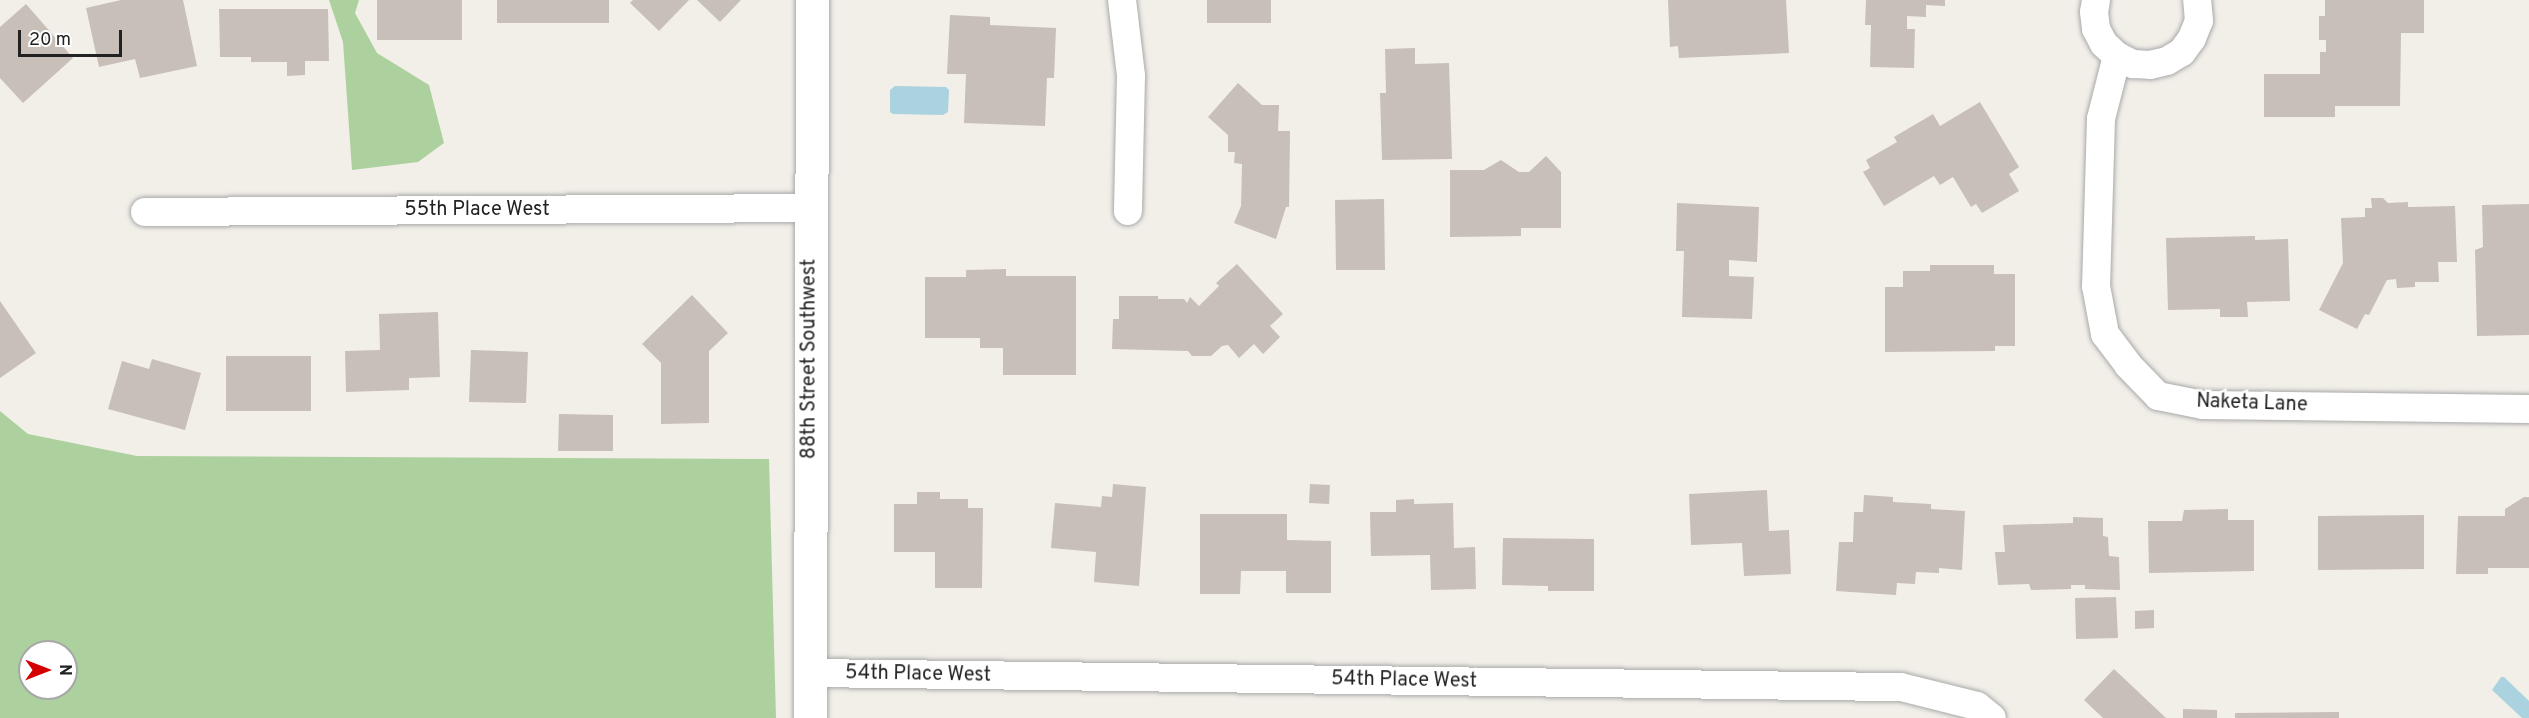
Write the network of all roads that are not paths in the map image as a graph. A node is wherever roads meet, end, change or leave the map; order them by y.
1 (812, 0) edge
2 (1122, 0) edge
3 (2096, 0) edge
4 (2198, 0) edge
5 (2117, 56) junction
6 (810, 208) junction
7 (1128, 211) dead end
8 (145, 212) dead end
9 (2529, 409) edge
10 (810, 673) junction
11 (810, 718) edge
12 (1992, 718) edge

1 - 6 street, 88th Street Southwest
2 - 7 street
3 - 5 street
4 - 5 street
5 - 9 street, Naketa Lane
6 - 8 street, 55th Place West
6 - 10 street, 88th Street Southwest
10 - 11 street, 88th Street Southwest
10 - 12 street, 54th Place West

